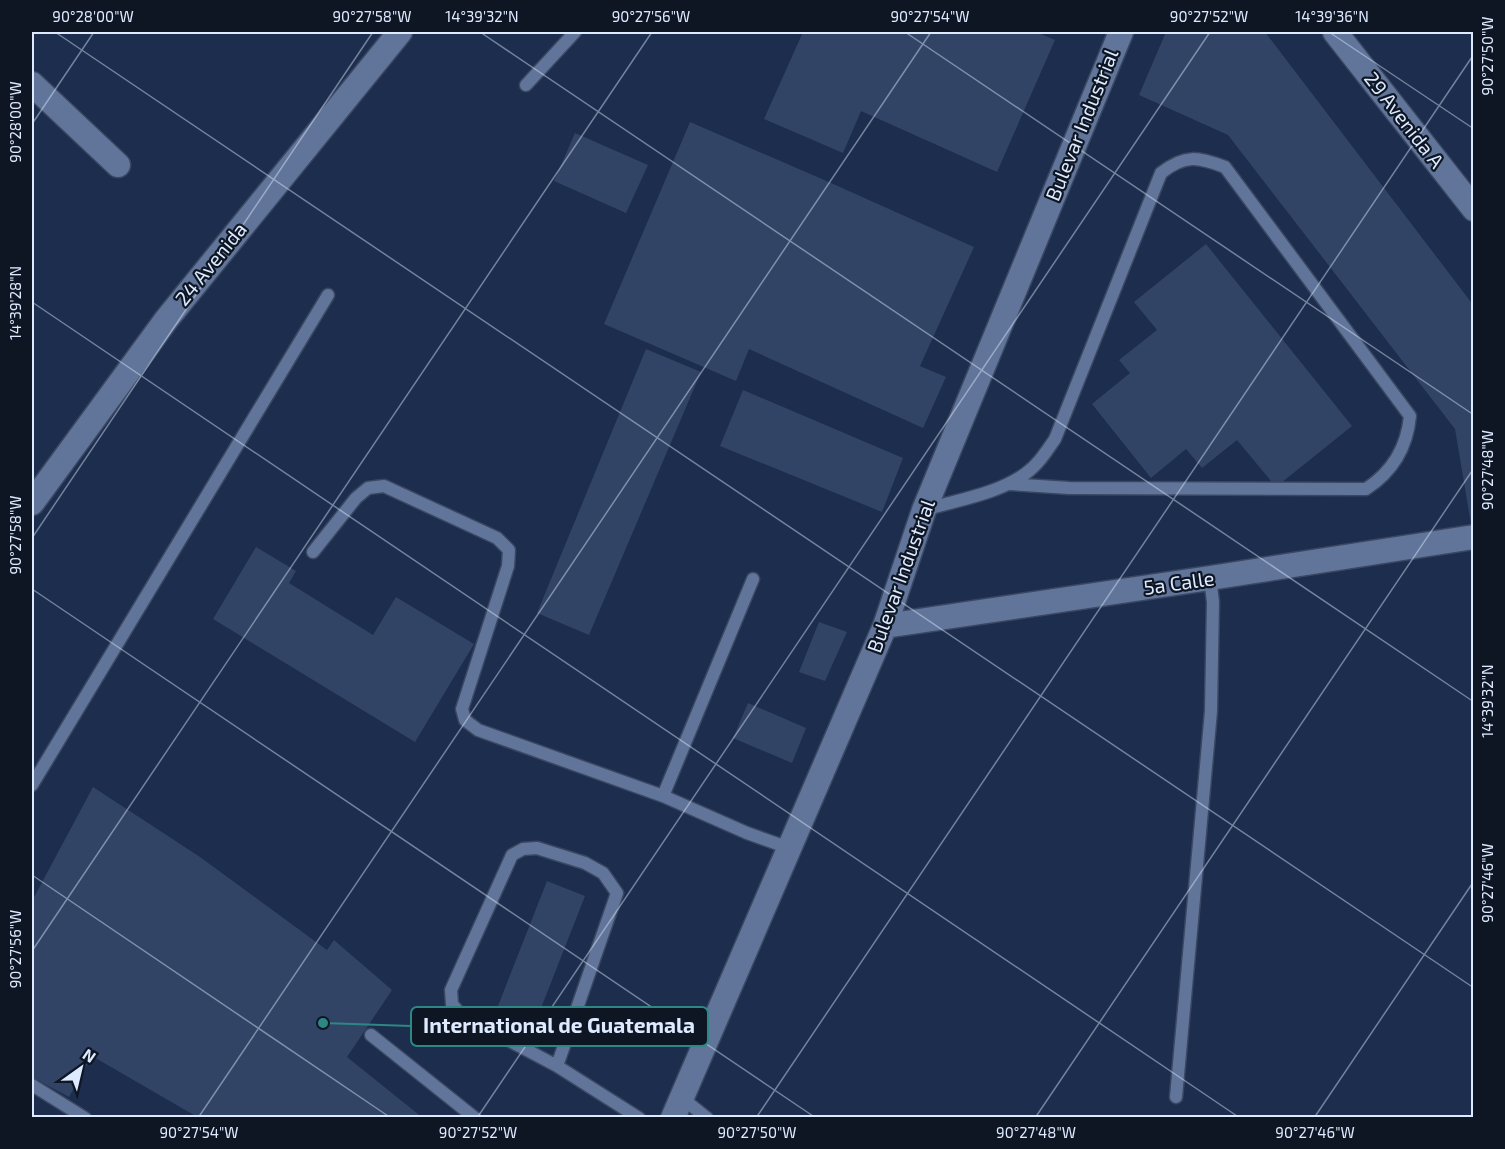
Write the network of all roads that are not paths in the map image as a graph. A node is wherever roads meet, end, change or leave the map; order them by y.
1 (400, 32) edge
2 (575, 32) edge
3 (1121, 32) edge
4 (1335, 32) edge
5 (32, 84) edge
6 (526, 85) dead end
7 (118, 165) dead end
8 (1473, 209) edge
9 (328, 295) dead end
10 (1010, 484) junction
11 (32, 503) edge
12 (924, 510) junction
13 (1473, 537) edge
14 (313, 552) dead end
15 (1210, 578) junction
16 (753, 579) dead end
17 (885, 626) junction
18 (32, 785) edge
19 (663, 795) junction
20 (789, 848) junction
21 (371, 1035) dead end
22 (557, 1066) junction
23 (32, 1085) edge
24 (1176, 1097) dead end
25 (677, 1108) edge
26 (85, 1118) edge
27 (475, 1118) edge
28 (639, 1118) edge
29 (707, 1118) edge

1 - 11 street, 24 Avenida
2 - 6 lane
3 - 12 street, Bulevar Industrial
4 - 8 street, 29 Avenida A
5 - 7 street
9 - 18 lane
10 - 10 lane
10 - 12 lane
12 - 17 street, Bulevar Industrial
13 - 15 street, 5a Calle
14 - 19 lane
15 - 17 street, 5a Calle
15 - 24 lane
16 - 19 lane
17 - 20 street, Bulevar Industrial
19 - 20 lane
20 - 25 street, Bulevar Industrial
21 - 27 lane
22 - 22 lane
22 - 28 lane
23 - 26 lane
25 - 29 lane

